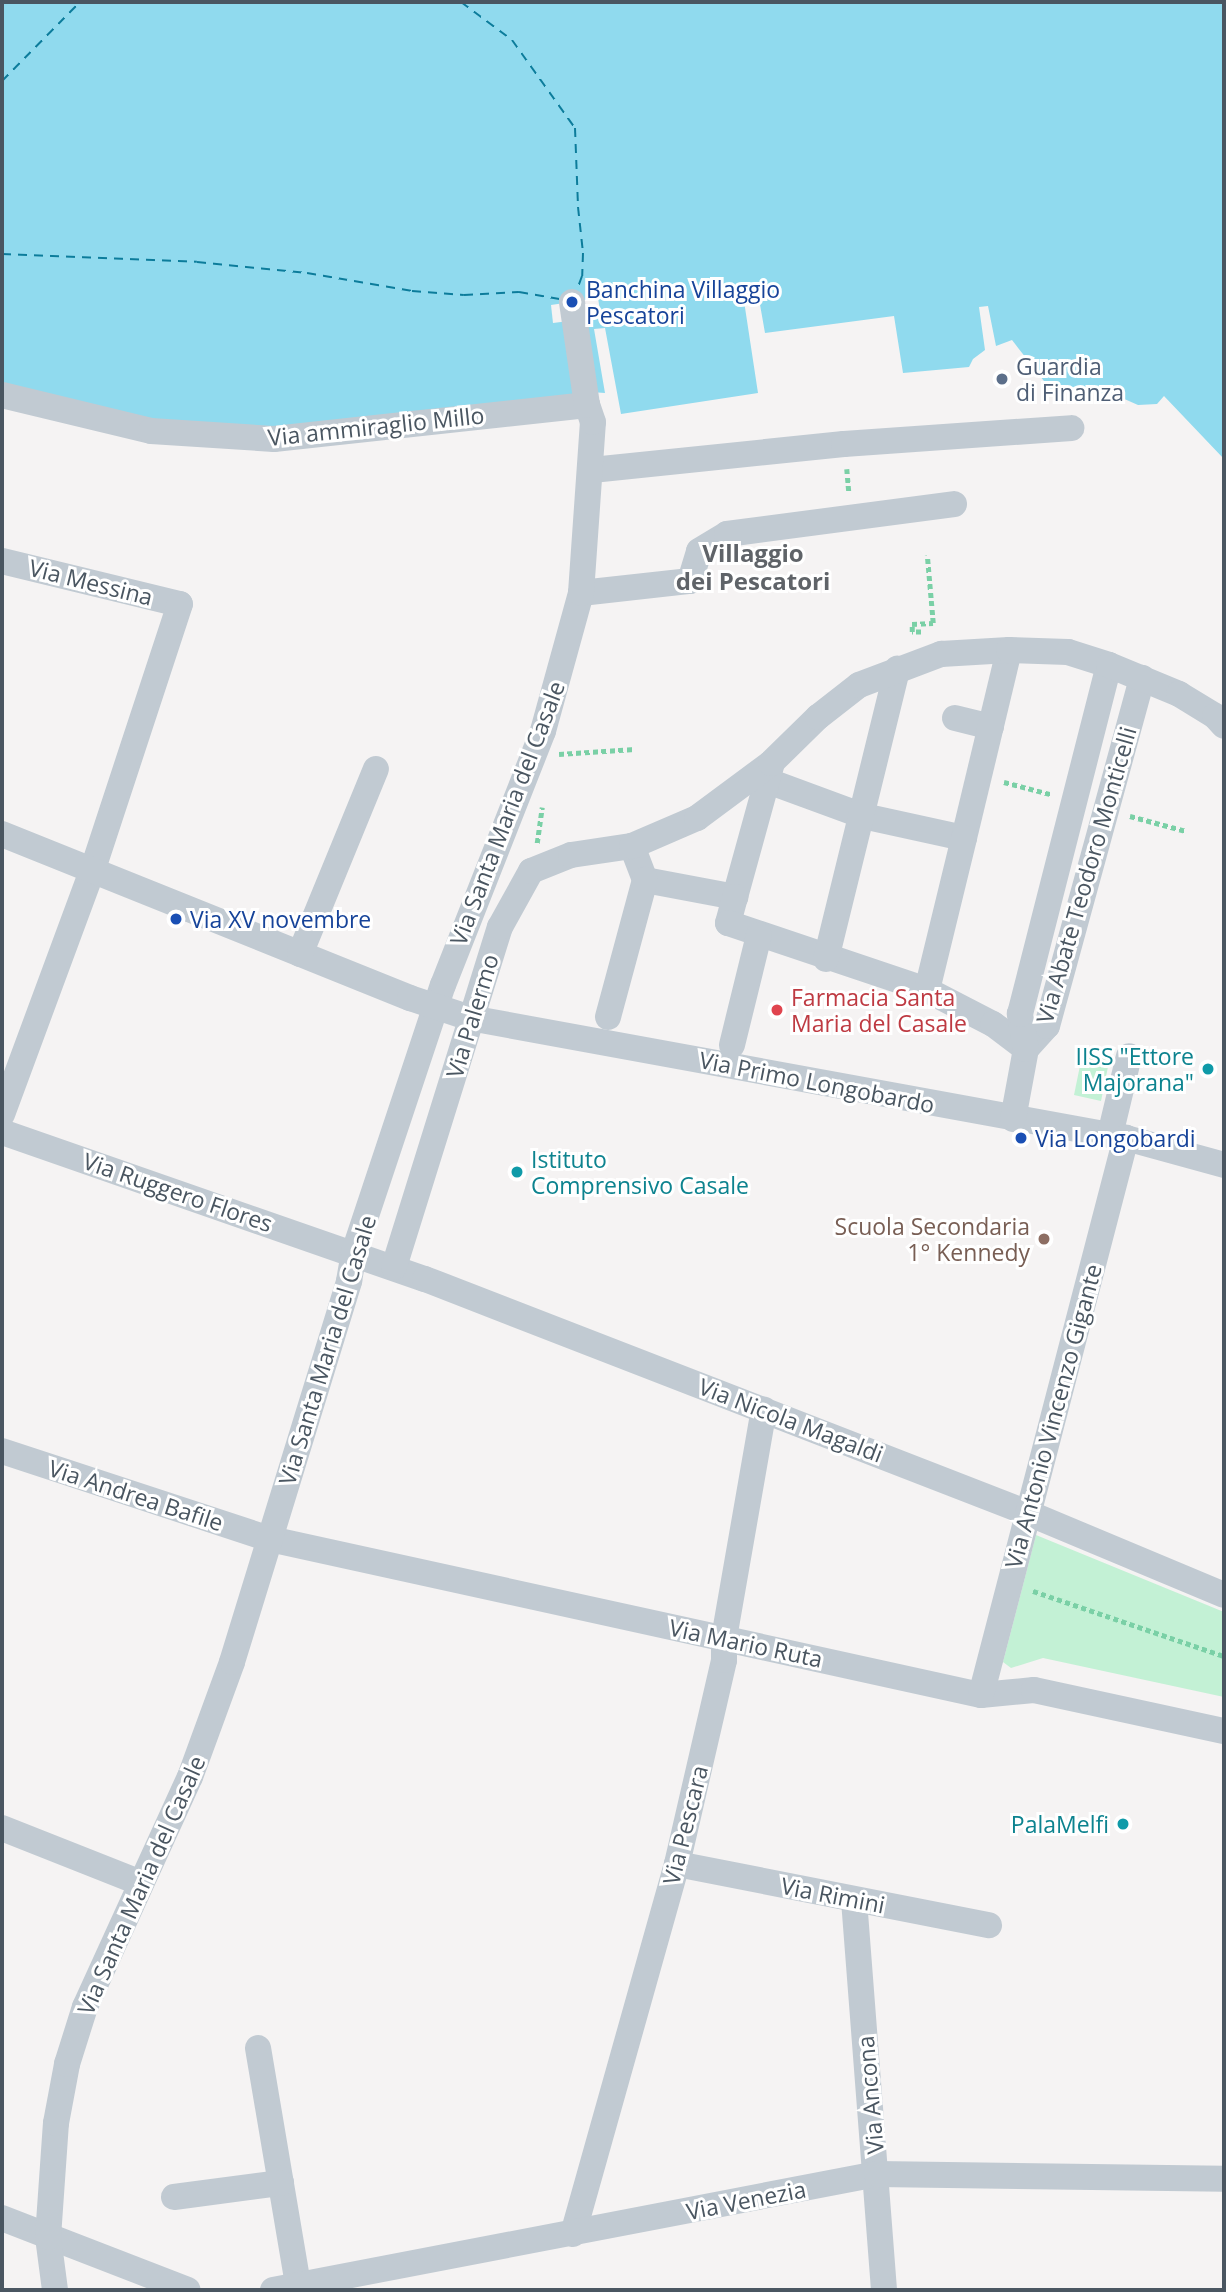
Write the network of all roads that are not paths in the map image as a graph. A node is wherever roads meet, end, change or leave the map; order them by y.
1 (572, 302) dead end
2 (2, 395) edge
3 (587, 405) junction
4 (1071, 428) dead end
5 (592, 470) junction
6 (954, 504) dead end
7 (2, 561) edge
8 (581, 593) junction
9 (1009, 650) junction
10 (1109, 665) junction
11 (897, 669) junction
12 (1142, 678) junction
13 (956, 718) dead end
14 (1224, 726) edge
15 (990, 727) junction
16 (376, 769) dead end
17 (769, 772) junction
18 (863, 816) junction
19 (2, 834) edge
20 (964, 838) junction
21 (632, 846) junction
22 (92, 871) junction
23 (645, 880) junction
24 (735, 897) junction
25 (759, 935) junction
26 (300, 954) junction
27 (826, 958) junction
28 (926, 990) junction
29 (608, 1017) dead end
30 (470, 1018) junction
31 (732, 1045) dead end
32 (1026, 1049) junction
33 (1129, 1056) dead end
34 (2, 1114) edge
35 (1013, 1119) junction
36 (2, 1132) edge
37 (1118, 1136) junction
38 (1224, 1165) edge
39 (354, 1252) junction
40 (394, 1267) junction
41 (764, 1409) junction
42 (2, 1451) edge
43 (1028, 1513) junction
44 (270, 1539) junction
45 (1224, 1595) edge
46 (724, 1638) junction
47 (981, 1695) junction
48 (1224, 1731) edge
49 (2, 1828) edge
50 (677, 1864) junction
51 (141, 1883) junction
52 (855, 1900) junction
53 (989, 1925) dead end
54 (258, 2048) dead end
55 (877, 2174) junction
56 (1224, 2179) edge
57 (281, 2183) junction
58 (174, 2197) dead end
59 (2, 2218) edge
60 (573, 2234) junction
61 (48, 2237) junction
62 (299, 2286) junction
63 (55, 2290) edge
64 (188, 2290) edge
65 (273, 2290) edge
66 (884, 2290) edge

1 - 3 street, Via Santa Maria del Casale
2 - 3 street, Via ammiraglio Millo
3 - 5 street, Via Santa Maria del Casale
4 - 5 street
5 - 8 street, Via Santa Maria del Casale
6 - 8 street
7 - 22 street, Via Messina
8 - 39 street, Via Santa Maria del Casale
9 - 10 street, Via Palermo
9 - 11 street, Via Palermo
9 - 15 street
10 - 12 street, Via Palermo
10 - 32 street, Via Abate Teodoro Monticelli
11 - 17 street, Via Palermo
11 - 18 street
12 - 14 street, Via Palermo
12 - 32 street, Via Abate Teodoro Monticelli
13 - 15 street
15 - 20 street
16 - 26 street
17 - 18 street
17 - 21 street, Via Palermo
17 - 24 street, Via Palermo
18 - 20 street
18 - 27 street
19 - 22 street, Via Primo Longobardo
20 - 28 street
21 - 23 street
21 - 30 street, Via Palermo
22 - 26 street, Via Primo Longobardo
22 - 34 street
23 - 24 street
23 - 29 street
24 - 25 street, Via Palermo
25 - 27 street
25 - 31 street
26 - 30 street, Via Primo Longobardo, bridge
27 - 28 street
28 - 32 street
30 - 35 street, Via Primo Longobardo
30 - 40 street, Via Palermo
32 - 35 street
33 - 37 street, Via Antonio Vincenzo Gigante
35 - 37 street, Via Primo Longobardo
36 - 39 street, Via Ruggero Flores
37 - 38 street, Via Primo Longobardo
37 - 43 street, Via Antonio Vincenzo Gigante
39 - 40 street, Via Nicola Magaldi
39 - 44 street, Via Santa Maria del Casale
40 - 41 street, Via Nicola Magaldi
41 - 43 street, Via Nicola Magaldi
41 - 46 street, Via Pescara
42 - 44 street, Via Andrea Bafile
43 - 45 street, Via Nicola Magaldi
43 - 47 street, Via Antonio Vincenzo Gigante
44 - 46 street, Via Mario Ruta
44 - 51 street, Via Santa Maria del Casale
46 - 47 street, Via Mario Ruta
46 - 50 street, Via Pescara
47 - 48 street, Via Mario Ruta
49 - 51 street
50 - 52 street, Via Rimini
50 - 60 street, Via Pescara
51 - 61 street, Via Santa Maria del Casale
52 - 53 street, Via Rimini
52 - 55 street, Via Ancona
54 - 57 street
55 - 56 street, Via Venezia
55 - 60 street, Via Venezia
55 - 66 street, Via Ancona
57 - 58 street
57 - 62 street
59 - 61 street
60 - 62 street, Via Venezia
61 - 63 street, Via Santa Maria del Casale
61 - 64 street
62 - 65 street, Via Venezia

